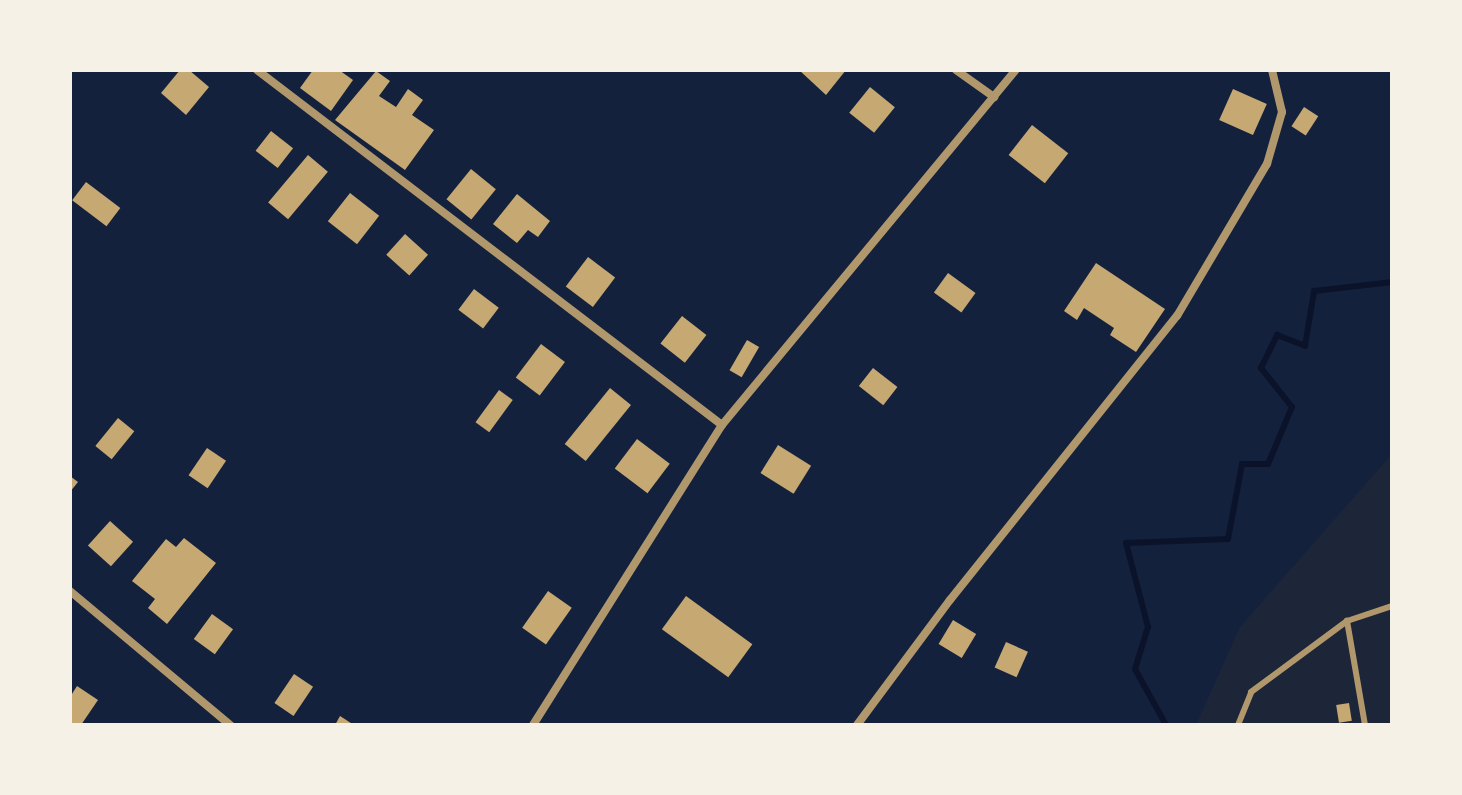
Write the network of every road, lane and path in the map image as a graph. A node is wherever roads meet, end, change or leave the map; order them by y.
1 (257, 70) edge
2 (956, 70) edge
3 (1016, 70) edge
4 (1272, 70) edge
5 (994, 97) junction
6 (722, 425) junction
7 (70, 591) edge
8 (1392, 606) edge
9 (1347, 621) junction
10 (230, 725) edge
11 (533, 725) edge
12 (857, 725) edge
13 (1238, 725) edge
14 (1365, 725) edge

1 - 6 street
2 - 5 street
3 - 5 street
4 - 12 street
5 - 6 street
6 - 11 street
7 - 10 street
8 - 9 lane
9 - 13 lane
9 - 14 lane

